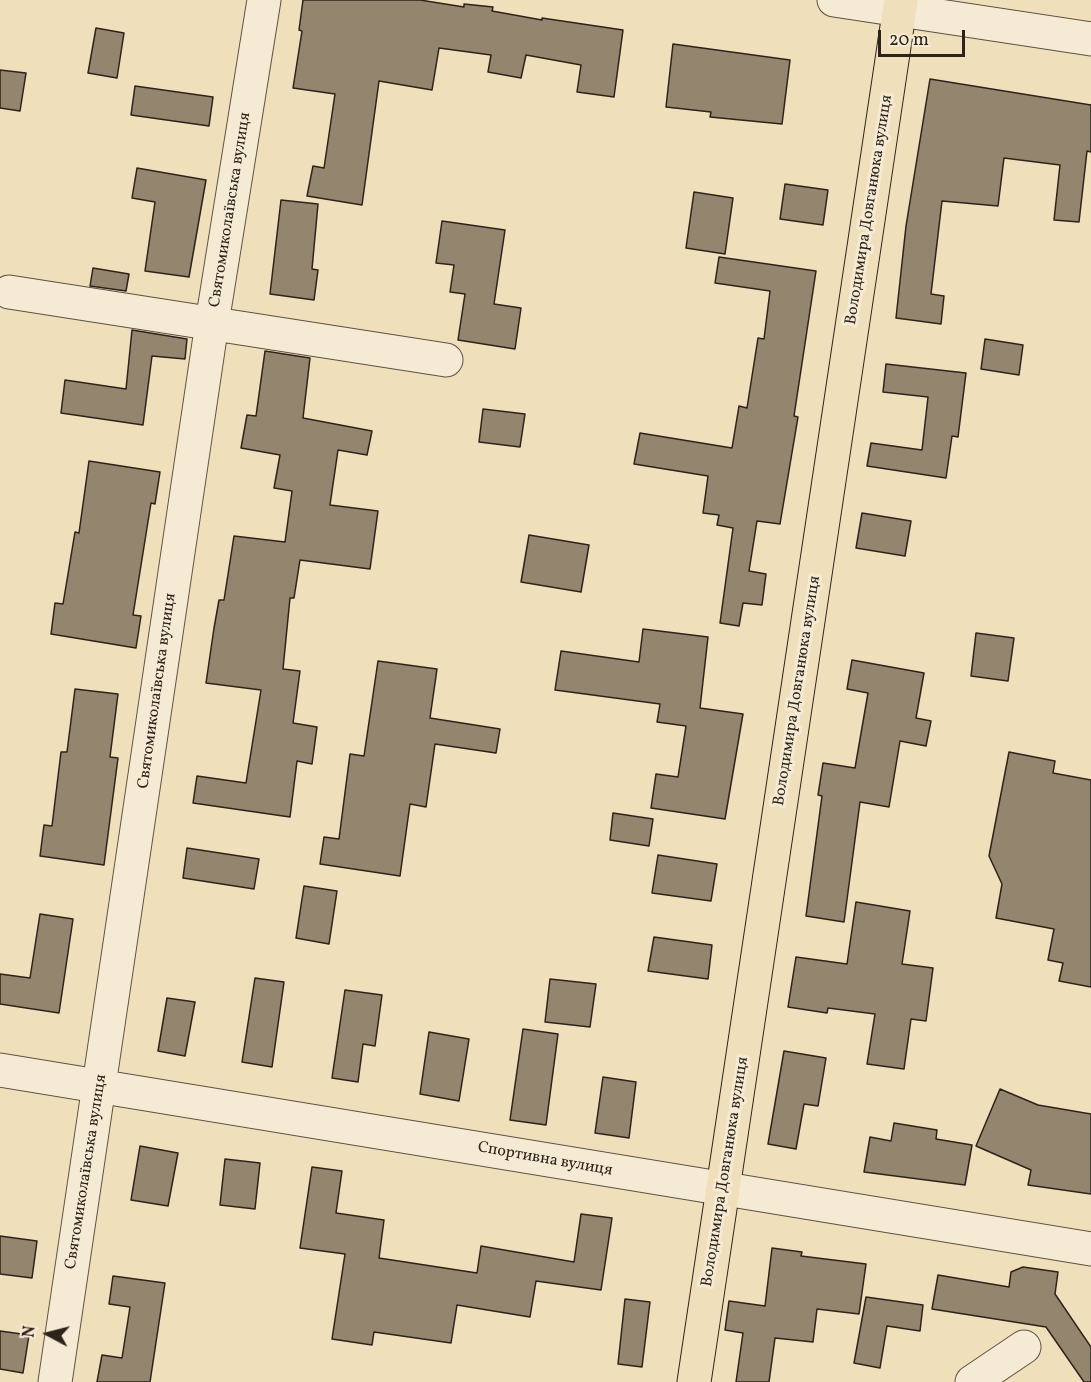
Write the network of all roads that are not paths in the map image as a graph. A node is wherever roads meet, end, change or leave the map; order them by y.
1 (264, 0) edge
2 (834, 0) edge
3 (901, 5) edge
4 (1091, 39) edge
5 (9, 292) dead end
6 (213, 323) junction
7 (446, 360) dead end
8 (0, 1070) edge
9 (100, 1085) junction
10 (723, 1190) junction
11 (1091, 1249) edge
12 (1024, 1347) dead end
13 (54, 1382) edge
14 (694, 1382) edge
15 (972, 1382) edge

1 - 6 street, Святомиколаївська вулиця
2 - 3 street
3 - 4 street
3 - 10 main road, Володимира Довганюка вулиця
5 - 6 street
6 - 7 street
6 - 9 street, Святомиколаївська вулиця
8 - 9 street, Спортивна вулиця
9 - 10 street, Спортивна вулиця
9 - 13 street, Святомиколаївська вулиця
10 - 11 street, Спортивна вулиця
10 - 14 main road, Володимира Довганюка вулиця
12 - 15 street

